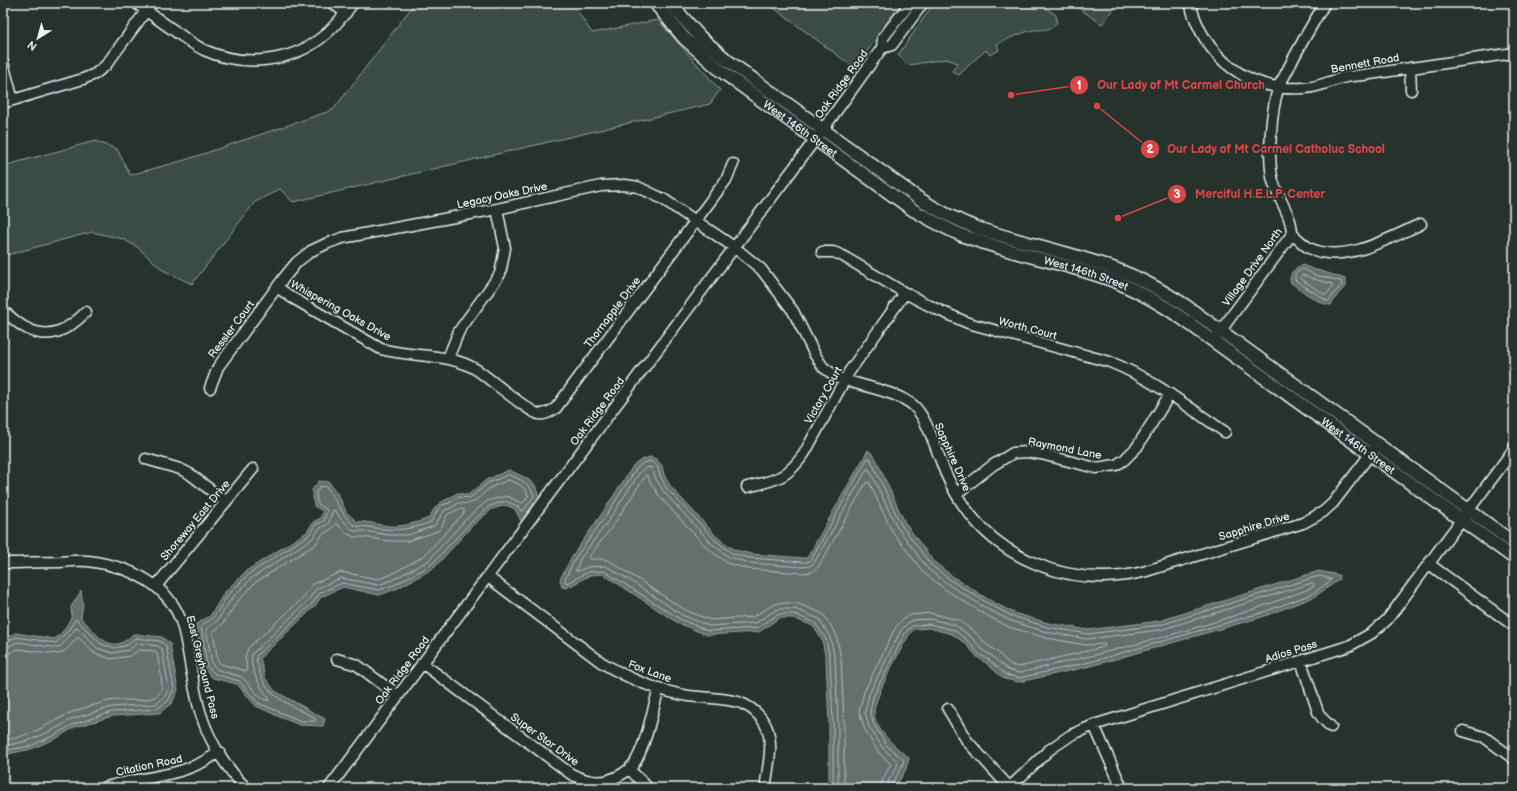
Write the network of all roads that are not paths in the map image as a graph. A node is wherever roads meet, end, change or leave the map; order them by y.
1 (136, 3) edge
2 (332, 3) edge
3 (353, 3) edge
4 (655, 3) edge
5 (670, 3) edge
6 (910, 3) edge
7 (923, 3) edge
8 (1190, 3) edge
9 (1324, 3) edge
10 (149, 7) edge
11 (346, 13) junction
12 (882, 48) junction
13 (1514, 53) edge
14 (3, 63) edge
15 (1410, 68) junction
16 (1278, 87) junction
17 (1411, 90) dead end
18 (14, 100) junction
19 (3, 103) edge
20 (818, 135) junction
21 (733, 164) dead end
22 (498, 209) junction
23 (696, 221) junction
24 (1421, 224) dead end
25 (1292, 234) junction
26 (734, 247) junction
27 (822, 252) dead end
28 (277, 288) junction
29 (905, 293) junction
30 (3, 311) edge
31 (86, 312) dead end
32 (1217, 336) junction
33 (448, 358) junction
34 (845, 380) junction
35 (210, 388) dead end
36 (1170, 394) junction
37 (545, 414) joint
38 (1225, 432) dead end
39 (1374, 450) junction
40 (1514, 450) edge
41 (146, 459) dead end
42 (254, 469) dead end
43 (748, 488) dead end
44 (956, 494) junction
45 (226, 502) junction
46 (1465, 515) junction
47 (1514, 543) edge
48 (1514, 558) edge
49 (3, 563) edge
50 (1429, 564) junction
51 (488, 577) junction
52 (156, 586) junction
53 (1514, 626) edge
54 (337, 659) dead end
55 (1301, 661) junction
56 (422, 663) junction
57 (659, 688) junction
58 (398, 696) junction
59 (948, 709) dead end
60 (1094, 725) junction
61 (1331, 727) dead end
62 (1463, 731) dead end
63 (219, 752) junction
64 (1514, 759) edge
65 (629, 769) junction
66 (766, 782) dead end
67 (126, 785) edge
68 (103, 788) edge
69 (246, 788) edge
70 (329, 788) edge
71 (648, 788) edge
72 (1010, 788) edge
73 (1122, 788) edge

1 - 10 street
2 - 11 street
3 - 11 street
4 - 20 main road, West 146th Street
5 - 20 main road, West 146th Street
6 - 12 street, Oak Ridge Road
7 - 12 street, Oak Ridge Road
8 - 16 street, Bennett Road
9 - 16 street, Village Drive North
10 - 11 street
10 - 18 street
12 - 20 street, Oak Ridge Road
13 - 15 street, Bennett Road
14 - 18 street
15 - 16 street, Bennett Road
15 - 17 street
16 - 25 street, Village Drive North
18 - 19 street
20 - 26 street, Oak Ridge Road
20 - 32 main road, West 146th Street
21 - 23 street, Thornapple Drive
22 - 23 street, Legacy Oaks Drive
22 - 28 street, Legacy Oaks Drive
22 - 33 street
23 - 26 street, Legacy Oaks Drive
23 - 37 street, Thornapple Drive
24 - 25 street
25 - 32 street, Village Drive North
26 - 34 street, Sapphire Drive
26 - 51 street, Oak Ridge Road
27 - 29 street, Worth Court
28 - 33 street, Whispering Oaks Drive
28 - 35 street, Ressler Court
29 - 34 street, Victory Court
29 - 36 street, Worth Court
30 - 31 street
32 - 39 main road, West 146th Street
33 - 37 street, Whispering Oaks Drive
34 - 43 street, Victory Court
34 - 44 street, Sapphire Drive
36 - 38 street, Worth Court
36 - 44 street, Raymond Lane
39 - 44 street, Sapphire Drive
39 - 46 main road, West 146th Street
40 - 46 street, Adios Pass
41 - 45 street
42 - 45 street, Shoreway East Drive
45 - 52 street, Shoreway East Drive
46 - 47 main road, West 146th Street
46 - 48 main road, West 146th Street
46 - 50 street, Adios Pass
49 - 52 street, East Greyhound Pass
50 - 53 street
50 - 55 street, Adios Pass
51 - 56 street, Oak Ridge Road
51 - 57 street, Fox Lane
52 - 63 street, East Greyhound Pass
54 - 58 street
55 - 60 street, Adios Pass
55 - 61 street
56 - 58 street, Oak Ridge Road
56 - 65 street, Super Star Drive
57 - 65 street, Super Star Drive
57 - 66 street, Fox Lane
58 - 70 street, Oak Ridge Road
59 - 72 street
60 - 72 street, Adios Pass
60 - 73 street
62 - 64 street
63 - 67 street, Citation Road
63 - 69 street, East Greyhound Pass
65 - 71 street
67 - 68 street, Citation Road

